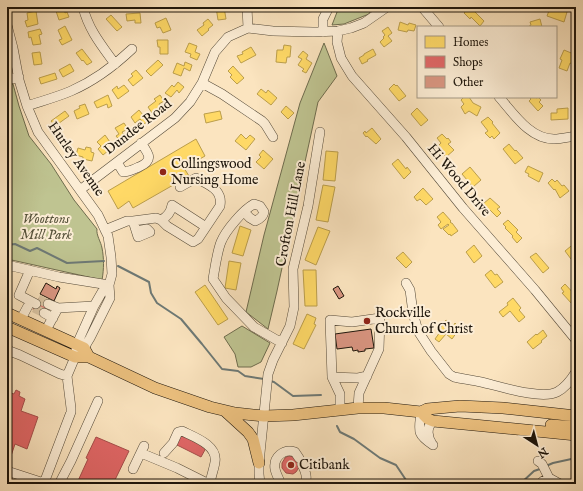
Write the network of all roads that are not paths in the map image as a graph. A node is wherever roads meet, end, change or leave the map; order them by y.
1 (83, 7) edge
2 (247, 7) edge
3 (329, 7) edge
4 (387, 7) edge
5 (422, 7) edge
6 (7, 25) edge
7 (438, 26) edge
8 (248, 28) junction
9 (338, 31) junction
10 (323, 32) junction
11 (8, 36) edge
12 (132, 49) dead end
13 (115, 64) junction
14 (19, 76) junction
15 (7, 78) edge
16 (202, 83) junction
17 (500, 98) edge
18 (27, 106) junction
19 (320, 132) dead end
20 (576, 136) edge
21 (272, 137) dead end
22 (141, 144) junction
23 (117, 162) junction
24 (180, 186) dead end
25 (80, 190) junction
26 (244, 212) dead end
27 (161, 220) junction
28 (132, 221) junction
29 (206, 227) junction
30 (105, 230) junction
31 (136, 231) dead end
32 (7, 265) edge
33 (30, 270) junction
34 (406, 283) dead end
35 (109, 285) junction
36 (94, 306) junction
37 (46, 309) tunnel mouth
38 (7, 313) edge
39 (55, 313) junction
40 (20, 319) junction
41 (7, 327) edge
42 (46, 330) junction
43 (576, 340) edge
44 (282, 343) junction
45 (7, 350) edge
46 (83, 350) junction
47 (75, 357) junction
48 (576, 372) edge
49 (67, 376) junction
50 (367, 376) junction
51 (332, 377) junction
52 (98, 401) dead end
53 (358, 408) junction
54 (340, 410) junction
55 (224, 411) junction
56 (421, 412) junction
57 (264, 416) junction
58 (576, 416) edge
59 (433, 421) junction
60 (501, 427) junction
61 (576, 427) edge
62 (576, 435) edge
63 (164, 453) dead end
64 (540, 462) dead end
65 (259, 463) junction
66 (133, 469) dead end
67 (7, 471) edge
68 (548, 476) junction
69 (45, 483) edge
70 (59, 484) edge
71 (210, 484) edge
72 (260, 484) edge
73 (281, 484) edge
74 (305, 484) edge
75 (540, 484) edge
76 (560, 484) edge

1 - 13 street
2 - 8 street
3 - 10 street
4 - 9 street
5 - 7 street
6 - 11 street, Hurley Avenue
8 - 10 street
8 - 16 street, Dundee Road
9 - 10 street
9 - 43 street, Hi Wood Drive
11 - 14 street, Hurley Avenue
12 - 13 street
13 - 18 street
14 - 15 street
14 - 18 street, Hurley Avenue
16 - 21 street
16 - 22 street, Dundee Road
17 - 20 street
18 - 25 street, Hurley Avenue
19 - 44 street, Crofton Hill Lane
22 - 23 street, Dundee Road
22 - 23 street
23 - 25 street, Dundee Road
24 - 29 street
25 - 30 street, Hurley Avenue
26 - 44 street
27 - 28 street
27 - 29 street
27 - 29 street
28 - 30 street
28 - 31 street
30 - 35 street, Hurley Avenue
32 - 33 street
33 - 35 street
33 - 40 street
34 - 48 street
35 - 36 street
35 - 46 street, Hurley Avenue
36 - 39 street
36 - 46 street
37 - 39 street
38 - 40 main road
39 - 42 street
40 - 42 main road
41 - 47 main road
42 - 46 main road
44 - 57 street, Crofton Hill Lane
45 - 49 street
46 - 47 main road
46 - 55 main road
47 - 49 street
49 - 69 street
50 - 51 street
50 - 51 street
50 - 53 street
51 - 54 street
52 - 70 street
53 - 54 main road
53 - 56 main road
54 - 57 main road
55 - 57 main road
55 - 65 main road
56 - 58 main road
56 - 59 main road
56 - 59 street
57 - 65 street, Crofton Hill Lane
59 - 60 main road
60 - 61 main road
60 - 62 main road
63 - 71 street
64 - 68 street
65 - 72 street, Crofton Hill Lane
66 - 71 street
67 - 69 street
68 - 75 street
68 - 76 street
73 - 74 street

